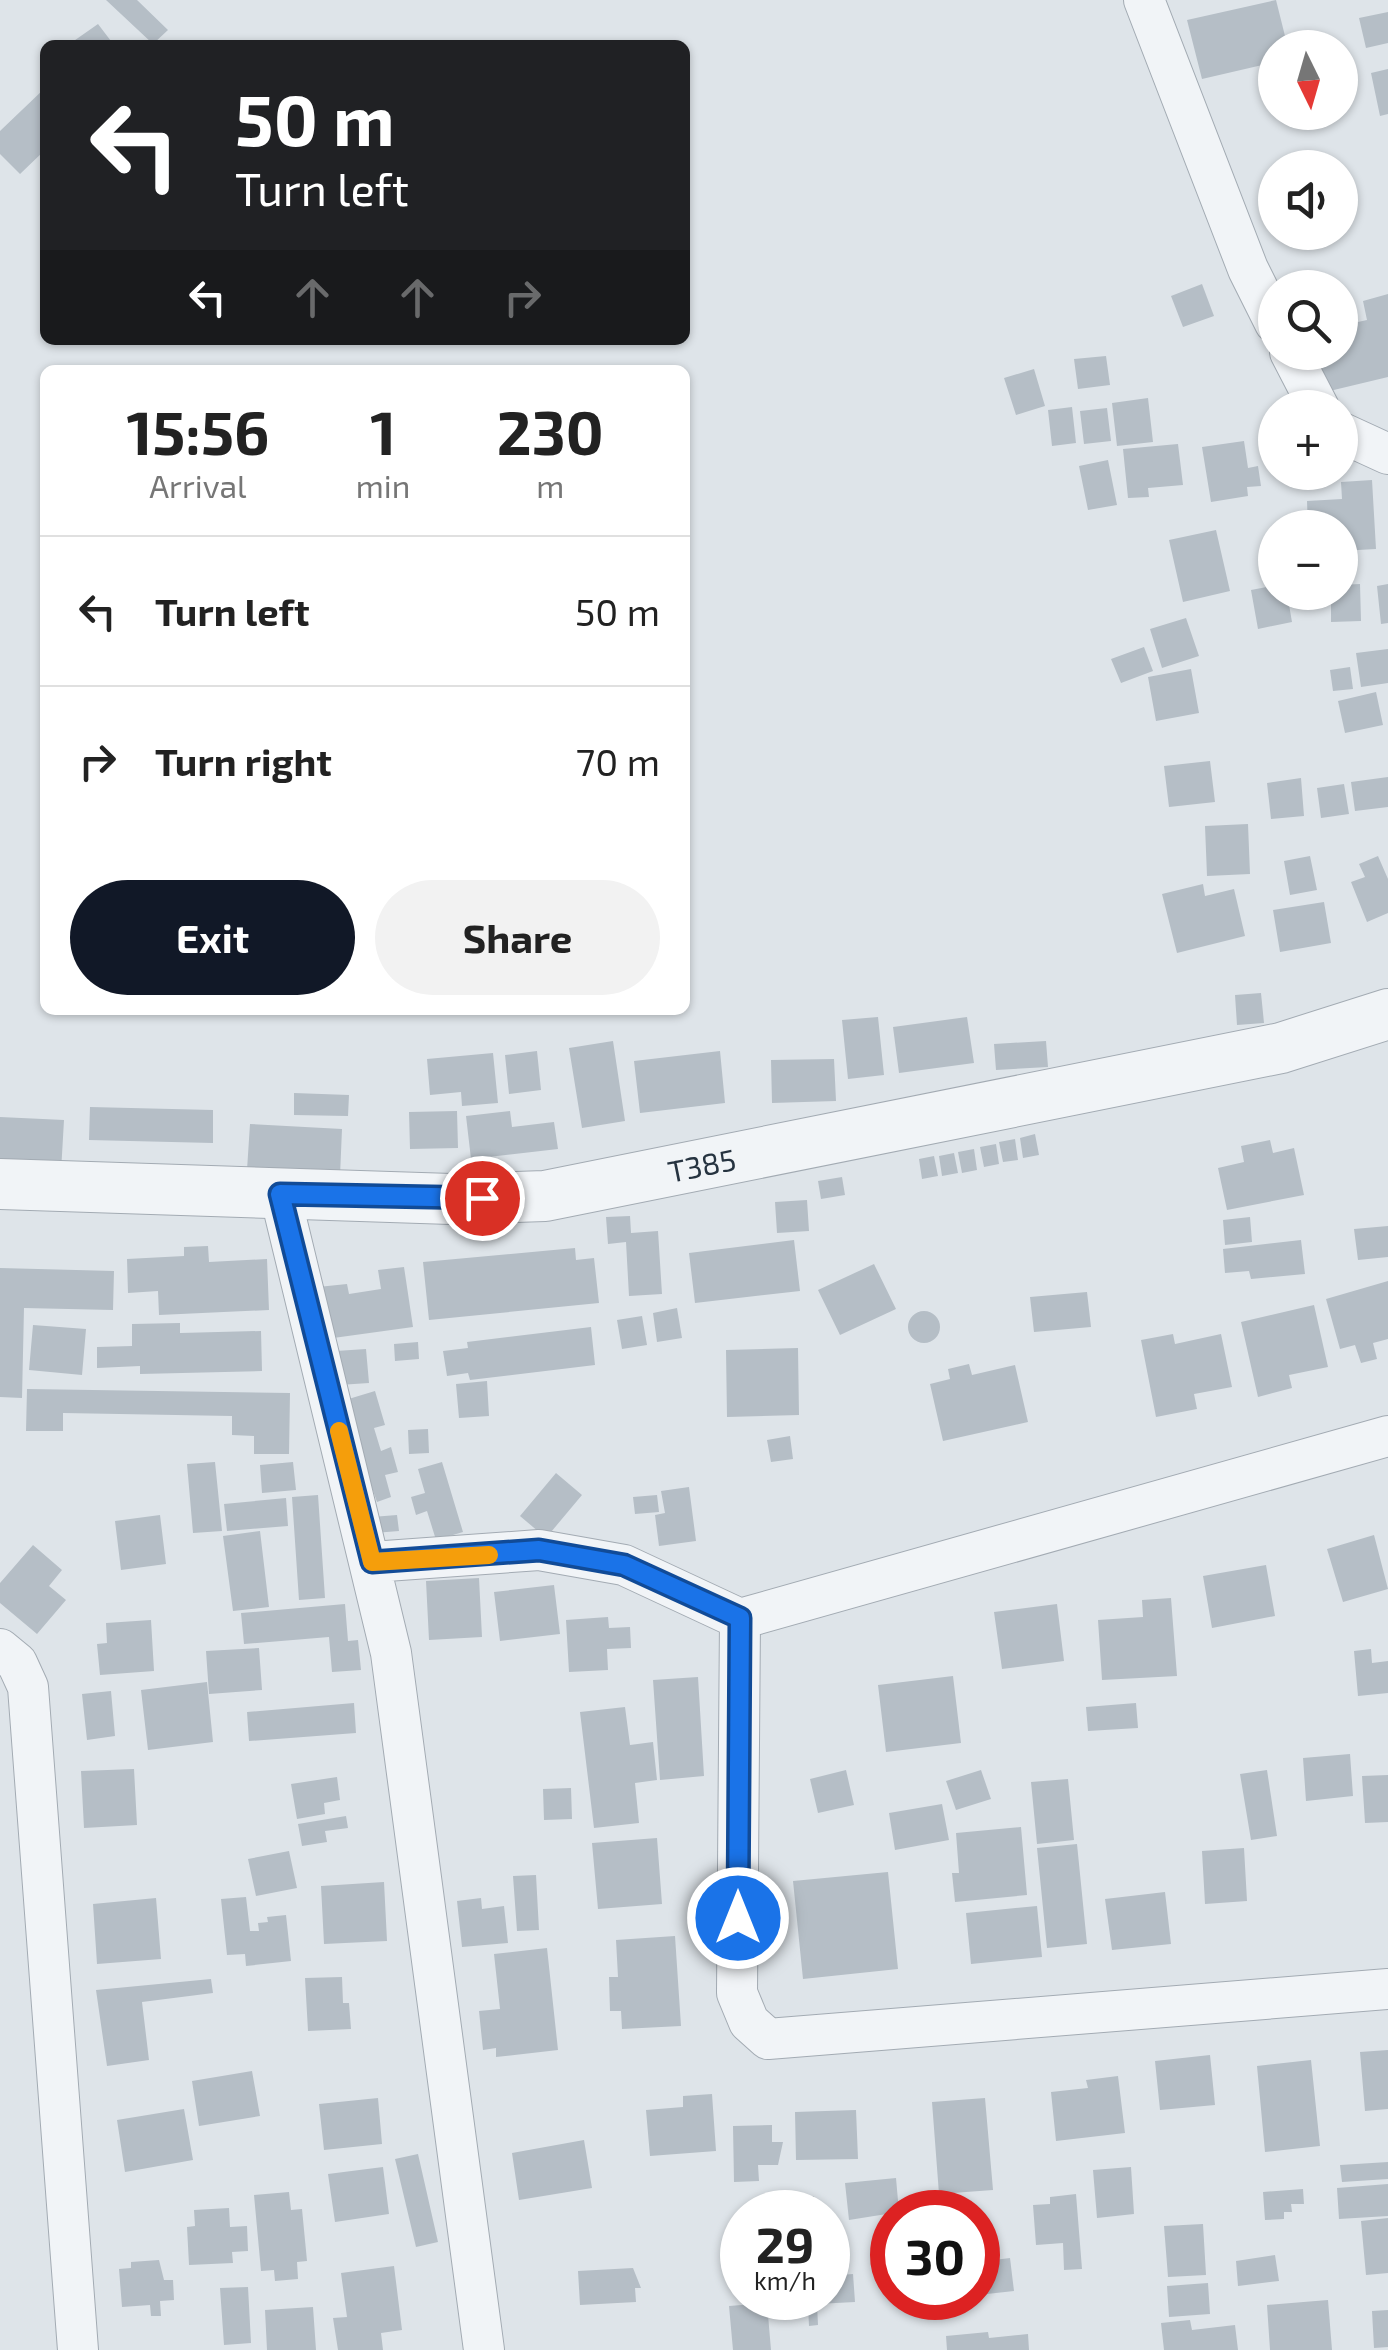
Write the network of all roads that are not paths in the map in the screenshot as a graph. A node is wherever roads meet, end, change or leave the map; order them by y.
1 (1144, 0) edge
2 (1258, 289) edge
3 (1358, 440) edge
4 (1388, 454) edge
5 (1388, 1014) edge
6 (0, 1184) edge
7 (280, 1194) junction
8 (1388, 1436) edge
9 (372, 1562) junction
10 (740, 1618) junction
11 (0, 1649) edge
12 (1388, 1989) edge
13 (78, 2350) edge
14 (484, 2350) edge

1 - 2 street
3 - 4 street
5 - 7 street, T385 / T385
6 - 7 street, T385 / T385
7 - 9 street
8 - 10 street
9 - 10 street
9 - 14 street
10 - 12 street
11 - 13 street

